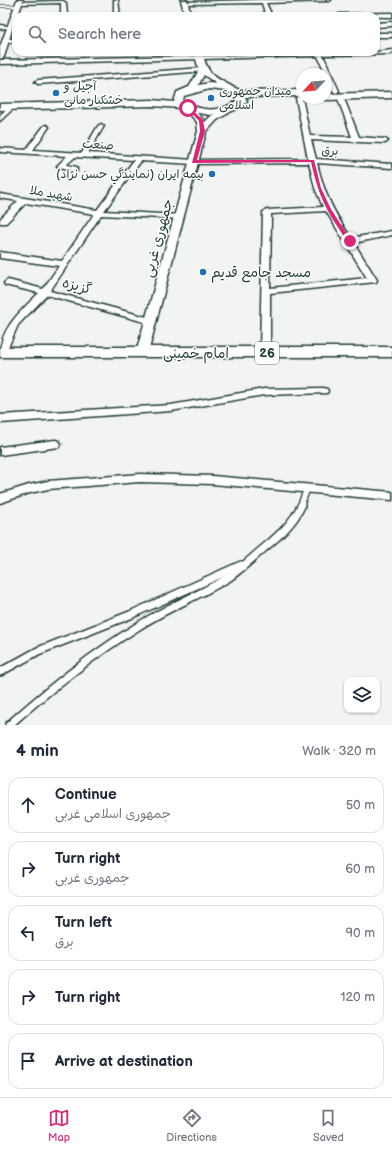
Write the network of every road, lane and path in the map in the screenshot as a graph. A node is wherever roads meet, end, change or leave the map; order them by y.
1 (116, 0) edge
2 (329, 0) edge
3 (184, 1) edge
4 (263, 1) edge
5 (19, 3) edge
6 (0, 6) edge
7 (332, 6) dead end
8 (64, 12) edge
9 (117, 12) edge
10 (187, 12) edge
11 (267, 12) edge
12 (380, 14) edge
13 (392, 14) edge
14 (392, 24) edge
15 (12, 25) edge
16 (380, 25) edge
17 (0, 27) edge
18 (12, 27) edge
19 (380, 35) edge
20 (392, 35) edge
21 (4, 43) edge
22 (380, 52) edge
23 (392, 52) edge
24 (111, 56) edge
25 (200, 56) edge
26 (321, 56) edge
27 (0, 57) edge
28 (0, 62) edge
29 (203, 70) junction
30 (38, 82) dead end
31 (192, 88) junction
32 (228, 88) junction
33 (392, 90) edge
34 (334, 93) edge
35 (180, 94) junction
36 (392, 95) edge
37 (296, 96) edge
38 (241, 97) junction
39 (0, 102) edge
40 (302, 104) edge
41 (185, 106) junction
42 (0, 107) edge
43 (12, 107) junction
44 (234, 107) junction
45 (0, 119) edge
46 (101, 126) dead end
47 (46, 127) dead end
48 (202, 131) junction
49 (307, 138) junction
50 (356, 139) junction
51 (385, 141) dead end
52 (0, 150) edge
53 (28, 152) junction
54 (74, 154) junction
55 (84, 155) junction
56 (139, 158) junction
57 (312, 161) junction
58 (194, 162) junction
59 (392, 166) edge
60 (74, 169) dead end
61 (0, 196) edge
62 (23, 201) junction
63 (328, 209) junction
64 (99, 213) junction
65 (179, 217) junction
66 (3, 221) dead end
67 (392, 233) edge
68 (350, 241) junction
69 (1, 257) edge
70 (64, 264) junction
71 (8, 283) dead end
72 (266, 291) junction
73 (45, 292) junction
74 (151, 321) junction
75 (0, 352) edge
76 (265, 352) junction
77 (392, 352) edge
78 (142, 353) junction
79 (323, 391) dead end
80 (0, 419) edge
81 (55, 444) dead end
82 (0, 451) edge
83 (307, 488) junction
84 (392, 496) edge
85 (0, 499) edge
86 (249, 562) junction
87 (0, 672) edge
88 (9, 725) edge

1 - 9 street
2 - 4 street
2 - 7 street
3 - 4 street
3 - 10 street
4 - 11 street
5 - 6 lane
5 - 8 street
12 - 13 street
14 - 16 street
15 - 17 street
18 - 21 street
19 - 20 street
21 - 27 street
22 - 23 street
24 - 28 street
25 - 29 street
26 - 34 street
29 - 30 street
29 - 31 street
29 - 32 street
31 - 32 main road
31 - 35 main road
32 - 38 main road
33 - 34 main road
34 - 36 main road
34 - 50 street
35 - 39 main road
35 - 41 main road
37 - 38 main road
38 - 44 main road
40 - 49 street
41 - 43 main road
41 - 44 main road
41 - 48 street
42 - 43 main road
43 - 45 street
44 - 48 street
46 - 55 street
47 - 53 street
48 - 58 street, جمهوری غربی
49 - 50 street
49 - 57 street
50 - 51 street
52 - 53 street, صنعت
53 - 54 street, صنعت
54 - 55 street, صنعت
54 - 60 street
55 - 56 street, صنعت
56 - 58 street, صنعت
56 - 64 street
57 - 58 street, برق
57 - 59 street, برق
57 - 63 street
58 - 65 street, جمهوری غربی
61 - 62 street, شهید ملا
62 - 64 street, شهید ملا
62 - 66 street
63 - 68 street
63 - 72 street
64 - 65 street, شهید ملا
64 - 70 street
65 - 74 street, جمهوری غربی
67 - 68 street
68 - 72 street
69 - 70 street
70 - 73 street
71 - 73 street
72 - 76 street
73 - 74 street, گزیزه
73 - 75 street, گزیزه
74 - 78 street, جمهوری غربی
75 - 78 main road, امام خمینی / 26
76 - 77 main road, امام خمینی / 26
76 - 78 main road, امام خمینی / 26
79 - 80 street
81 - 82 street
83 - 84 street
83 - 85 street
83 - 86 lane
86 - 87 lane
86 - 88 lane

